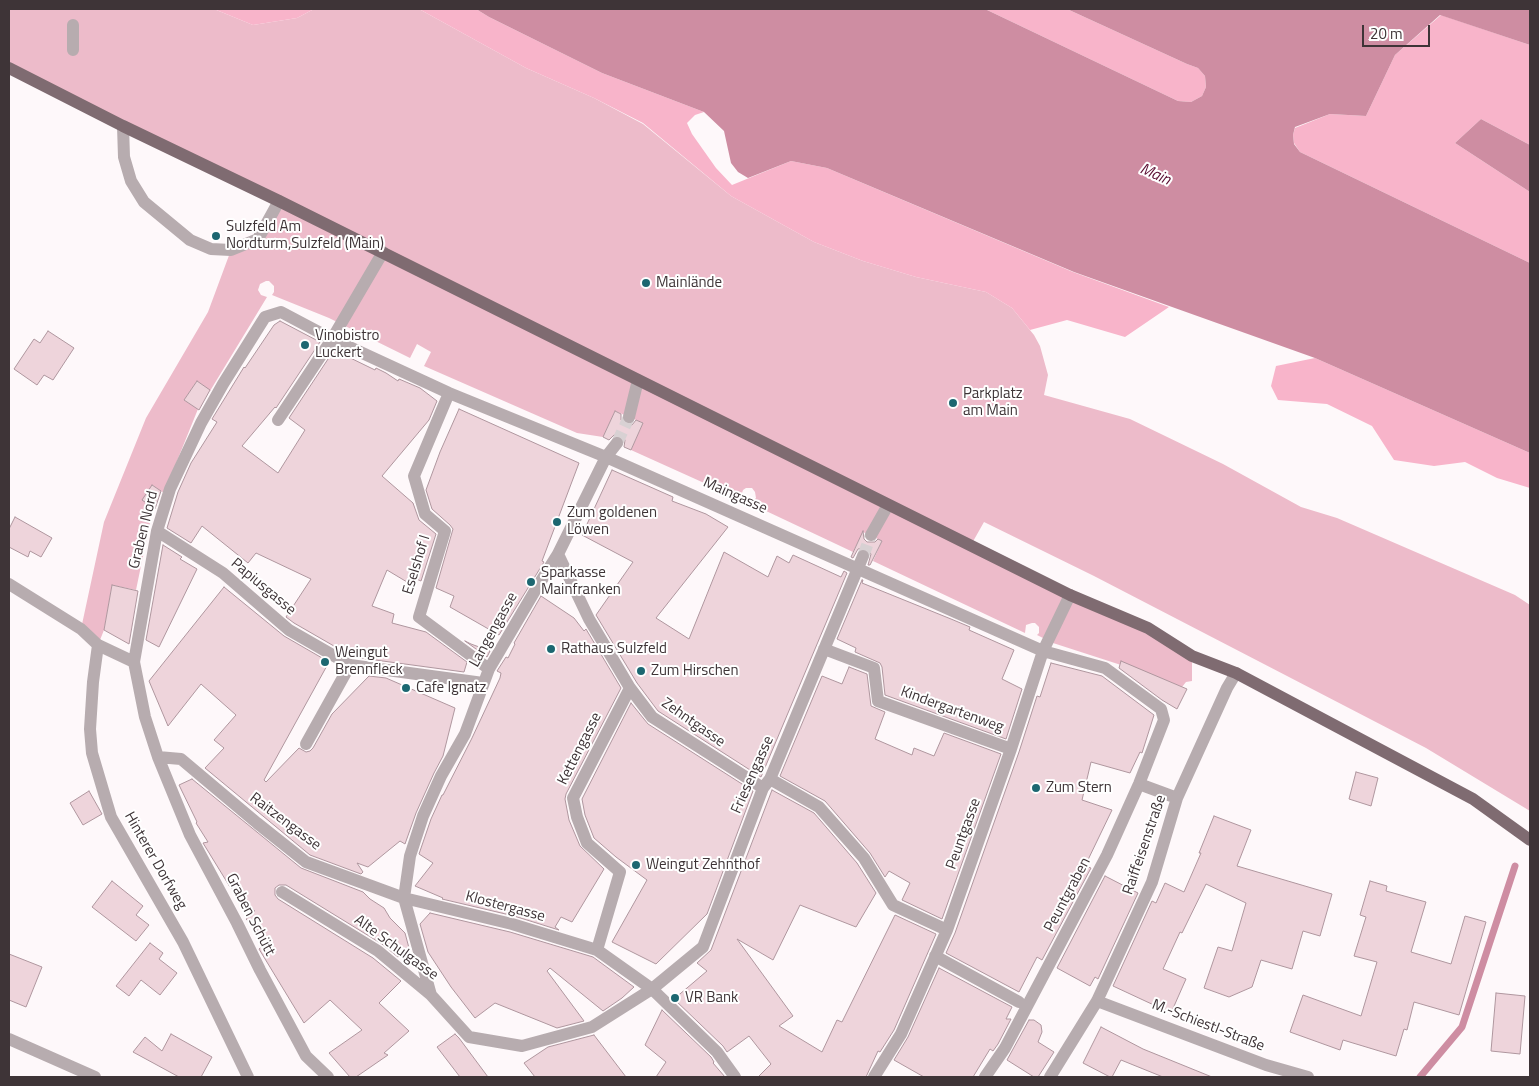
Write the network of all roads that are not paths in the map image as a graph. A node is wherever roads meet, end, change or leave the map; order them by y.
1 (73, 25) dead end
2 (73, 50) dead end
3 (9, 68) edge
4 (123, 126) junction
5 (279, 200) junction
6 (383, 252) junction
7 (282, 312) joint
8 (332, 339) junction
9 (638, 380) junction
10 (449, 393) junction
11 (630, 413) tunnel mouth
12 (278, 420) dead end
13 (617, 443) tunnel mouth
14 (606, 457) junction
15 (888, 505) junction
16 (157, 532) junction
17 (871, 535) tunnel mouth
18 (558, 554) junction
19 (860, 562) junction
20 (9, 584) edge
21 (1070, 595) junction
22 (98, 645) junction
23 (824, 649) junction
24 (1043, 651) junction
25 (134, 662) junction
26 (350, 665) junction
27 (489, 669) junction
28 (1236, 673) junction
29 (483, 683) junction
30 (630, 688) junction
31 (1164, 720) joint
32 (306, 744) dead end
33 (1011, 750) junction
34 (158, 757) junction
35 (766, 784) junction
36 (1139, 784) junction
37 (1178, 798) junction
38 (1530, 840) edge
39 (282, 892) dead end
40 (404, 898) junction
41 (947, 930) junction
42 (597, 950) junction
43 (935, 956) junction
44 (652, 989) junction
45 (432, 995) junction
46 (1097, 1001) junction
47 (1020, 1002) dead end
48 (9, 1039) edge
49 (95, 1077) edge
50 (248, 1077) edge
51 (328, 1077) edge
52 (735, 1077) edge
53 (874, 1077) edge
54 (985, 1077) edge
55 (1050, 1077) edge
56 (1308, 1077) edge

1 - 2 street
3 - 4 main road
4 - 5 main road
4 - 5 street
5 - 6 main road
6 - 8 street
6 - 9 main road
7 - 8 street, Maingasse
7 - 16 street, Graben Nord
8 - 10 street, Maingasse
8 - 12 street
9 - 11 street
9 - 15 main road
10 - 14 street, Maingasse
10 - 27 street, Eselshof I
13 - 14 street, Langengasse
14 - 18 street, Langengasse
14 - 19 street, Maingasse
15 - 17 street
15 - 21 main road
16 - 25 street, Graben Nord
16 - 26 street, Papiusgasse
18 - 27 street, Langengasse
18 - 30 street, Zehntgasse
19 - 23 street, Friesengasse
19 - 24 street, Maingasse
20 - 22 street
21 - 24 street, Peuntgasse
21 - 28 main road
22 - 25 street
22 - 50 street, Hinterer Dorfweg
23 - 33 street, Kindergartenweg
23 - 35 street, Friesengasse
24 - 31 street, Maingasse
24 - 33 street, Peuntgasse
25 - 34 street, Graben Nord
26 - 29 street, Papiusgasse
26 - 32 street
27 - 29 street, Langengasse
28 - 37 street, Raiffeisenstraße
28 - 38 main road
29 - 40 street, Langengasse
30 - 35 street, Zehntgasse
30 - 42 street, Kettengasse
31 - 36 street, Peuntgraben
33 - 41 street, Peuntgasse
34 - 40 street, Raitzengasse
34 - 51 street, Graben Schütt
35 - 41 street, Zehntgasse
35 - 44 street, Friesengasse
36 - 37 street
36 - 54 street, Peuntgraben
37 - 46 street, Raiffeisenstraße
39 - 45 street, Alte Schulgasse
40 - 42 street, Klostergasse
40 - 45 street, Alte Schulgasse
41 - 43 street, Peuntgasse
42 - 44 street
43 - 47 street
43 - 53 street, Peuntgasse
44 - 45 street, Friesengasse
44 - 52 street
46 - 55 street, Raiffeisenstraße
46 - 56 street, M.-Schiestl-Straße
48 - 49 street

